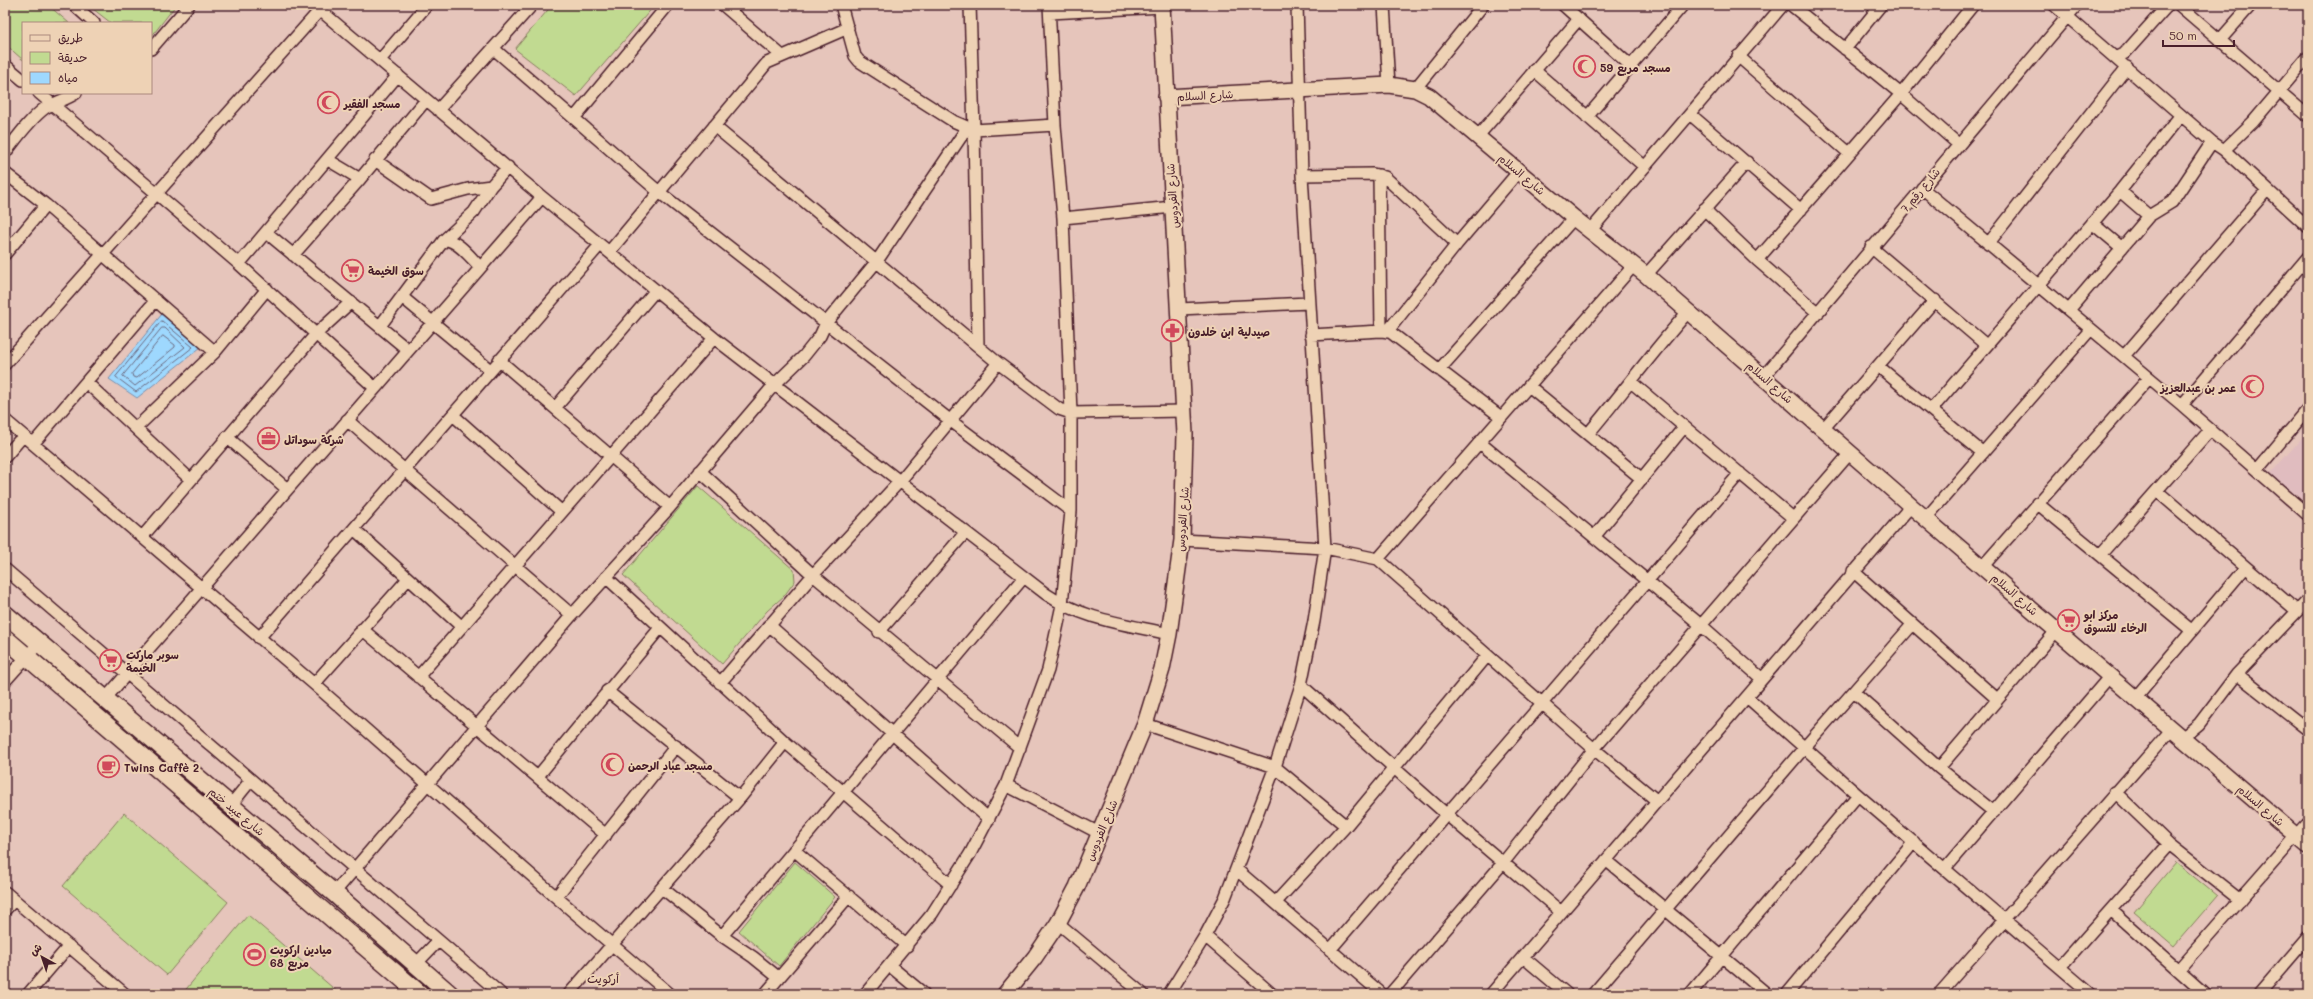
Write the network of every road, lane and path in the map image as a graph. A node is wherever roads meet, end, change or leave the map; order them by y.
1 (74, 5) edge
2 (189, 5) edge
3 (427, 5) edge
4 (532, 5) edge
5 (668, 5) edge
6 (723, 5) edge
7 (841, 5) edge
8 (970, 5) edge
9 (1297, 5) edge
10 (1384, 5) edge
11 (1483, 5) edge
12 (1563, 5) edge
13 (1783, 5) edge
14 (1791, 5) edge
15 (1881, 5) edge
16 (1974, 5) edge
17 (2054, 5) edge
18 (2077, 5) edge
19 (2168, 5) edge
20 (2179, 5) edge
21 (2251, 5) edge
22 (1162, 6) edge
23 (1679, 6) edge
24 (317, 7) edge
25 (1050, 9) edge
26 (2067, 16) junction
27 (1578, 19) junction
28 (93, 22) edge
29 (848, 28) junction
30 (2220, 40) junction
31 (152, 47) edge
32 (494, 49) junction
33 (1845, 50) junction
34 (781, 55) junction
35 (1738, 56) junction
36 (2308, 57) edge
37 (2115, 58) junction
38 (380, 60) junction
39 (5, 65) edge
40 (1632, 67) junction
41 (2127, 67) junction
42 (1534, 70) junction
43 (398, 75) junction
44 (22, 79) edge
45 (1390, 85) junction
46 (1415, 89) junction
47 (1299, 90) junction
48 (2279, 90) junction
49 (40, 94) edge
50 (74, 94) edge
51 (1901, 94) junction
52 (1166, 97) junction
53 (426, 100) junction
54 (52, 104) junction
55 (438, 110) junction
56 (1690, 114) junction
57 (2181, 115) junction
58 (2308, 116) edge
59 (575, 117) junction
60 (1588, 117) junction
61 (1055, 125) junction
62 (714, 126) junction
63 (970, 129) junction
64 (1478, 136) junction
65 (2212, 142) junction
66 (1958, 144) junction
67 (2224, 150) junction
68 (5, 153) edge
69 (1849, 153) junction
70 (328, 160) junction
71 (375, 160) junction
72 (1747, 162) junction
73 (1645, 167) junction
74 (508, 168) junction
75 (1518, 171) junction
76 (5, 172) edge
77 (1302, 175) junction
78 (1379, 175) junction
79 (360, 179) junction
80 (491, 186) junction
81 (1922, 188) junction
82 (2267, 190) junction
83 (2120, 191) junction
84 (156, 192) junction
85 (659, 192) junction
86 (542, 197) junction
87 (46, 205) junction
88 (1173, 207) junction
89 (1704, 209) junction
90 (1801, 210) junction
91 (2149, 216) junction
92 (1063, 218) junction
93 (1574, 218) junction
94 (2092, 223) junction
95 (2308, 227) edge
96 (1590, 231) junction
97 (267, 233) junction
98 (444, 240) junction
99 (1457, 244) junction
100 (1988, 244) junction
101 (1871, 247) junction
102 (605, 248) junction
103 (2122, 248) junction
104 (5, 254) edge
105 (102, 254) junction
106 (293, 255) junction
107 (2308, 257) edge
108 (1757, 260) junction
109 (877, 261) junction
110 (239, 264) junction
111 (1634, 265) junction
112 (480, 267) junction
113 (1646, 275) junction
114 (2038, 285) junction
115 (267, 289) junction
116 (656, 290) junction
117 (402, 298) junction
118 (156, 300) junction
119 (1935, 300) junction
120 (351, 302) junction
121 (1309, 304) junction
122 (1179, 309) junction
123 (2069, 310) junction
124 (1688, 312) junction
125 (1818, 313) junction
126 (432, 322) junction
127 (826, 323) junction
128 (380, 326) junction
129 (2091, 329) junction
130 (1384, 331) junction
131 (316, 334) junction
132 (1312, 335) junction
133 (714, 338) junction
134 (1986, 345) junction
135 (978, 346) junction
136 (408, 350) junction
137 (215, 352) junction
138 (2124, 356) junction
139 (499, 360) junction
140 (998, 363) junction
141 (5, 364) edge
142 (1878, 366) junction
143 (490, 370) junction
144 (1439, 370) junction
145 (1764, 376) junction
146 (2149, 378) junction
147 (86, 382) junction
148 (1631, 382) junction
149 (774, 385) junction
150 (1528, 386) junction
151 (375, 388) junction
152 (2182, 405) junction
153 (555, 408) junction
154 (1932, 409) junction
155 (2308, 410) edge
156 (1184, 411) junction
157 (1070, 413) junction
158 (453, 415) junction
159 (1501, 417) junction
160 (5, 420) edge
161 (347, 420) junction
162 (951, 420) junction
163 (1684, 427) junction
164 (136, 428) junction
165 (1824, 428) junction
166 (2210, 430) junction
167 (1588, 434) junction
168 (23, 436) junction
169 (226, 437) junction
170 (1479, 442) junction
171 (33, 444) junction
172 (1851, 452) junction
173 (1983, 454) junction
174 (612, 456) junction
175 (5, 457) edge
176 (2257, 470) junction
177 (405, 471) junction
178 (700, 472) junction
179 (1740, 473) junction
180 (1642, 479) junction
181 (191, 480) junction
182 (900, 481) junction
183 (287, 489) junction
184 (2157, 491) junction
185 (2038, 503) junction
186 (1911, 506) junction
187 (670, 507) junction
188 (1071, 511) junction
189 (562, 512) junction
190 (2308, 515) edge
191 (1792, 518) junction
192 (1926, 518) junction
193 (354, 529) junction
194 (965, 533) junction
195 (143, 536) junction
196 (1594, 537) junction
197 (1182, 540) junction
198 (1325, 548) junction
199 (2100, 555) junction
200 (1378, 559) junction
201 (1983, 566) junction
202 (516, 567) junction
203 (2245, 568) junction
204 (5, 569) edge
205 (1853, 571) junction
206 (813, 574) junction
207 (606, 577) junction
208 (1024, 577) junction
209 (408, 579) junction
210 (1647, 581) junction
211 (200, 588) junction
212 (2308, 600) edge
213 (1062, 605) junction
214 (2297, 611) junction
215 (5, 614) edge
216 (572, 615) junction
217 (769, 625) junction
218 (1912, 625) junction
219 (1702, 626) junction
220 (462, 627) junction
221 (660, 628) junction
222 (362, 629) junction
223 (2056, 630) junction
224 (2191, 630) junction
225 (880, 632) junction
226 (1169, 634) junction
227 (5, 638) edge
228 (259, 638) junction
229 (39, 643) junction
230 (1488, 656) junction
231 (27, 657) junction
232 (2237, 674) junction
233 (126, 675) junction
234 (2110, 676) junction
235 (418, 677) junction
236 (1761, 678) junction
237 (938, 680) junction
238 (5, 681) edge
239 (720, 683) junction
240 (314, 684) junction
241 (1301, 684) junction
242 (607, 691) junction
243 (1854, 692) junction
244 (1747, 697) junction
245 (2135, 698) junction
246 (105, 699) junction
247 (1997, 699) junction
248 (1541, 702) junction
249 (1146, 724) junction
250 (476, 726) junction
251 (2308, 730) edge
252 (892, 734) junction
253 (2177, 734) junction
254 (785, 742) junction
255 (676, 746) junction
256 (1020, 748) junction
257 (1804, 748) junction
258 (1594, 749) junction
259 (1275, 767) junction
260 (1939, 768) junction
261 (1395, 770) junction
262 (538, 776) junction
263 (251, 780) junction
264 (427, 785) junction
265 (1006, 785) junction
266 (2115, 792) junction
267 (842, 793) junction
268 (1858, 795) junction
269 (740, 798) junction
270 (1656, 800) junction
271 (230, 806) junction
272 (1994, 812) junction
273 (1446, 814) junction
274 (989, 819) junction
275 (2308, 822) edge
276 (1346, 826) junction
277 (1100, 834) junction
278 (606, 835) junction
279 (2302, 841) edge
280 (1914, 842) junction
281 (2169, 844) junction
282 (794, 850) junction
283 (1606, 860) junction
284 (1503, 863) junction
285 (356, 868) junction
286 (1945, 868) junction
287 (1237, 870) junction
288 (950, 885) junction
289 (662, 888) junction
290 (5, 892) edge
291 (334, 893) junction
292 (849, 896) junction
293 (556, 898) junction
294 (14, 900) junction
295 (2240, 900) junction
296 (1276, 902) junction
297 (1666, 909) junction
298 (5, 910) edge
299 (2111, 910) junction
300 (1561, 912) junction
301 (2004, 919) junction
302 (1058, 923) junction
303 (722, 936) junction
304 (1205, 936) junction
305 (2308, 937) edge
306 (438, 940) junction
307 (613, 944) junction
308 (69, 946) junction
309 (907, 946) junction
310 (1330, 950) junction
311 (1723, 956) junction
312 (1523, 957) junction
313 (416, 964) junction
314 (890, 966) junction
315 (2060, 967) junction
316 (2178, 970) junction
317 (779, 978) junction
318 (28, 994) edge
319 (125, 994) edge
320 (420, 994) edge
321 (450, 994) edge
322 (501, 994) edge
323 (569, 994) edge
324 (670, 994) edge
325 (765, 994) edge
326 (865, 994) edge
327 (924, 994) edge
328 (1005, 994) edge
329 (1143, 994) edge
330 (1169, 994) edge
331 (1272, 994) edge
332 (1382, 994) edge
333 (1390, 994) edge
334 (1491, 994) edge
335 (1567, 994) edge
336 (1594, 994) edge
337 (1690, 994) edge
338 (1766, 994) edge
339 (1787, 994) edge
340 (1939, 994) edge
341 (2092, 994) edge
342 (2205, 994) edge
343 (2258, 994) edge

1 - 28 street
2 - 31 street
3 - 38 street
4 - 32 street
5 - 59 street
6 - 34 street
7 - 29 street
8 - 63 street
9 - 47 street
10 - 45 street
11 - 46 street
12 - 27 street
13 - 35 street
14 - 33 street
15 - 33 street
16 - 51 street
17 - 26 street
18 - 26 street, شارع رقم 7
19 - 37 street
20 - 30 street
21 - 30 street
22 - 25 street
22 - 52 street, شارع الفردوس
23 - 40 street
24 - 38 street
24 - 84 street
25 - 61 street
26 - 37 street
26 - 66 street, شارع رقم 7
27 - 40 street
27 - 42 street
29 - 34 street
29 - 63 street
30 - 48 street
32 - 55 street
32 - 59 street
33 - 51 street
34 - 62 street
35 - 56 street
35 - 69 street
36 - 48 street
37 - 41 street
38 - 43 street
39 - 44 street
40 - 60 street
41 - 57 street
41 - 100 street
42 - 60 street
42 - 64 street
43 - 53 street
43 - 70 street
45 - 46 street, شارع السلام
45 - 47 street, شارع السلام
46 - 64 street, شارع السلام
47 - 52 street, شارع السلام
47 - 77 street
48 - 58 street
48 - 67 street
49 - 54 street
50 - 54 street
51 - 66 street
51 - 69 street
52 - 88 street, شارع الفردوس
53 - 55 street
53 - 71 street
54 - 68 street
54 - 84 street
55 - 74 street
56 - 72 street
56 - 73 street
57 - 65 street
57 - 83 street
59 - 85 street
60 - 73 street
61 - 63 street
61 - 92 street
62 - 85 street
62 - 109 street
63 - 109 street
63 - 135 street
64 - 75 street, شارع السلام
65 - 67 street
65 - 91 street
66 - 81 street, شارع رقم 7
67 - 82 street
69 - 90 street
70 - 79 street
70 - 97 street
71 - 79 street
71 - 80 street
72 - 89 street
72 - 90 street
73 - 96 street
74 - 80 street
74 - 86 street
75 - 93 street, شارع السلام
75 - 99 street
76 - 87 street
77 - 78 street
77 - 121 street
78 - 99 street
78 - 130 street
79 - 106 street
80 - 98 street
81 - 100 street
81 - 101 street, شارع رقم 7
82 - 95 street
82 - 138 street
83 - 91 street
83 - 94 street
84 - 105 street
84 - 110 street
85 - 102 street
85 - 127 street
86 - 102 street
86 - 112 street
87 - 104 street
87 - 105 street
88 - 92 street
88 - 122 street, شارع الفردوس
89 - 108 street
89 - 113 street
90 - 108 street
91 - 103 street
92 - 157 street
93 - 96 street, شارع السلام
93 - 144 street
94 - 103 street
94 - 114 street
96 - 111 street, شارع السلام
97 - 106 street
97 - 110 street
98 - 112 street
98 - 117 street
99 - 130 street
100 - 114 street
101 - 119 street
101 - 125 street, شارع رقم 7
102 - 116 street
102 - 139 street
103 - 123 street
105 - 118 street
105 - 141 street
106 - 120 street
107 - 152 street
108 - 125 street
109 - 127 street
109 - 135 street
110 - 115 street
111 - 113 street, شارع السلام
111 - 150 street
112 - 126 street
113 - 124 street, شارع السلام
114 - 123 street
114 - 134 street
115 - 131 street
115 - 137 street
116 - 133 street
116 - 153 street
117 - 126 street
117 - 128 street
118 - 137 street
118 - 147 street
119 - 134 street
119 - 142 street
120 - 128 street
120 - 131 street
121 - 122 street
121 - 132 street
122 - 156 street, شارع الفردوس
123 - 129 street
124 - 145 street, شارع السلام
124 - 148 street
125 - 145 street, شارع رقم 7
126 - 136 street
126 - 143 street
127 - 149 street
127 - 162 street
128 - 136 street
129 - 138 street
129 - 173 street
130 - 132 street
130 - 144 street
131 - 151 street
131 - 169 street
132 - 198 street
133 - 149 street
133 - 174 street
134 - 154 street
135 - 140 street
136 - 151 street
137 - 164 street
138 - 146 street
139 - 143 street
139 - 153 street
140 - 157 street
140 - 162 street
142 - 154 street
142 - 165 street
143 - 158 street
144 - 159 street
145 - 165 street, شارع السلام
146 - 152 street
146 - 185 street
147 - 164 street
147 - 171 street
148 - 163 street
148 - 167 street
149 - 178 street
149 - 182 street
150 - 159 street
150 - 167 street
151 - 161 street
152 - 166 street
153 - 174 street
154 - 173 street
155 - 176 street
156 - 157 street
156 - 197 street, شارع الفردوس
157 - 188 street
158 - 177 street
158 - 189 street
159 - 170 street
160 - 168 street
161 - 177 street
161 - 183 street
162 - 182 street
162 - 188 street
163 - 179 street
163 - 180 street
164 - 181 street
165 - 172 street, شارع السلام
166 - 176 street
166 - 184 street
167 - 180 street
168 - 171 street
168 - 175 street
169 - 181 street
169 - 183 street
170 - 196 street
170 - 200 street
171 - 195 street
172 - 186 street, شارع السلام
172 - 191 street
173 - 192 street
174 - 187 street
174 - 189 street
176 - 190 street
177 - 193 street
177 - 202 street
178 - 187 street
178 - 206 street
179 - 191 street
179 - 210 street
180 - 196 street
181 - 195 street
182 - 194 street
182 - 206 street
183 - 211 street
184 - 199 street
184 - 203 street
185 - 199 street
185 - 201 street
186 - 192 street, شارع السلام
186 - 205 street
187 - 207 street
188 - 213 street
189 - 202 street
191 - 219 street
192 - 201 street, شارع السلام
193 - 209 street
193 - 228 street
194 - 208 street
194 - 225 street
195 - 211 street
196 - 210 street
197 - 198 street
197 - 226 street, شارع الفردوس
198 - 200 street
198 - 241 street
199 - 224 street
200 - 230 street
201 - 223 street, شارع السلام
202 - 216 street
202 - 220 street
203 - 214 street
203 - 224 street
204 - 233 street
205 - 218 street
205 - 236 street
206 - 217 street
206 - 225 street
207 - 216 street
207 - 221 street
208 - 213 street
208 - 237 street
209 - 220 street
209 - 222 street
210 - 219 street
210 - 248 street
211 - 228 street
211 - 233 street
212 - 214 street
213 - 226 street
213 - 256 street
214 - 232 street
215 - 229 main road, شارع عبيد ختم
216 - 250 street
217 - 239 street
217 - 252 street
218 - 243 street
218 - 247 street
219 - 236 street
219 - 258 street
220 - 235 street
221 - 239 street
221 - 242 street
222 - 235 street
222 - 240 street
223 - 234 street, شارع السلام
223 - 247 street
224 - 245 street
225 - 237 street
226 - 249 street, شارع الفردوس
227 - 231 main road, شارع عبيد ختم
228 - 240 street
229 - 231 street
229 - 246 main road, شارع عبيد ختم
230 - 248 street
230 - 261 street
231 - 238 street
231 - 320 main road, شارع عبيد ختم
232 - 251 street
232 - 253 street
233 - 246 street
233 - 263 street
234 - 245 street, شارع السلام
234 - 272 street
235 - 250 street
236 - 244 street
237 - 252 street
237 - 256 street
239 - 254 street
240 - 264 street
241 - 259 street
241 - 261 street
242 - 255 street
242 - 262 street
243 - 257 street
243 - 260 street
244 - 257 street
244 - 270 street
245 - 253 street, شارع السلام
246 - 271 main road, شارع عبيد ختم
247 - 260 street
248 - 258 street
248 - 273 street
249 - 259 street
249 - 277 street, شارع الفردوس
250 - 262 street
250 - 264 street
252 - 267 street
252 - 274 street
253 - 266 street
253 - 279 street, شارع السلام
254 - 267 street
254 - 269 street
255 - 269 street
255 - 278 street
256 - 265 street
257 - 268 street
257 - 297 street
258 - 270 street
258 - 284 street
259 - 276 street
259 - 287 street
260 - 272 street
261 - 273 street
261 - 276 street
262 - 278 street
263 - 271 street
263 - 285 street
264 - 285 street
264 - 293 street
265 - 274 street
265 - 277 street
266 - 281 street
266 - 301 street
267 - 282 street
267 - 288 street
268 - 280 street
268 - 311 street
269 - 289 street
270 - 283 street
271 - 291 main road, شارع عبيد ختم
272 - 286 street
273 - 284 street
273 - 310 street
274 - 288 street
275 - 279 street
276 - 296 street
277 - 302 street, شارع الفردوس
278 - 293 street
279 - 295 street
280 - 286 street
280 - 339 street
281 - 295 street
281 - 299 street
282 - 292 street
282 - 303 street
283 - 297 street
283 - 300 street
284 - 300 street
284 - 333 street
285 - 291 street
285 - 306 street
286 - 301 street
287 - 296 street
287 - 304 street
288 - 309 street
289 - 303 street
289 - 307 street
290 - 294 street
291 - 313 main road, شارع عبيد ختم
292 - 309 street
292 - 317 street
293 - 307 street
294 - 298 street
294 - 308 street
295 - 316 street
296 - 310 street
297 - 311 street
297 - 336 street
299 - 315 street
299 - 316 street
300 - 312 street
301 - 315 street
301 - 340 street
302 - 328 street, شارع الفردوس
302 - 329 street
303 - 317 street
304 - 330 street
304 - 331 street
305 - 343 street
306 - 313 street
306 - 322 street
307 - 323 street
307 - 324 street
308 - 318 street
308 - 319 street
309 - 314 street
310 - 332 street
311 - 337 street
311 - 338 street
312 - 334 street
312 - 335 street
313 - 321 main road, شارع عبيد ختم
314 - 326 street
314 - 327 street
315 - 341 street
316 - 342 street
317 - 325 street

